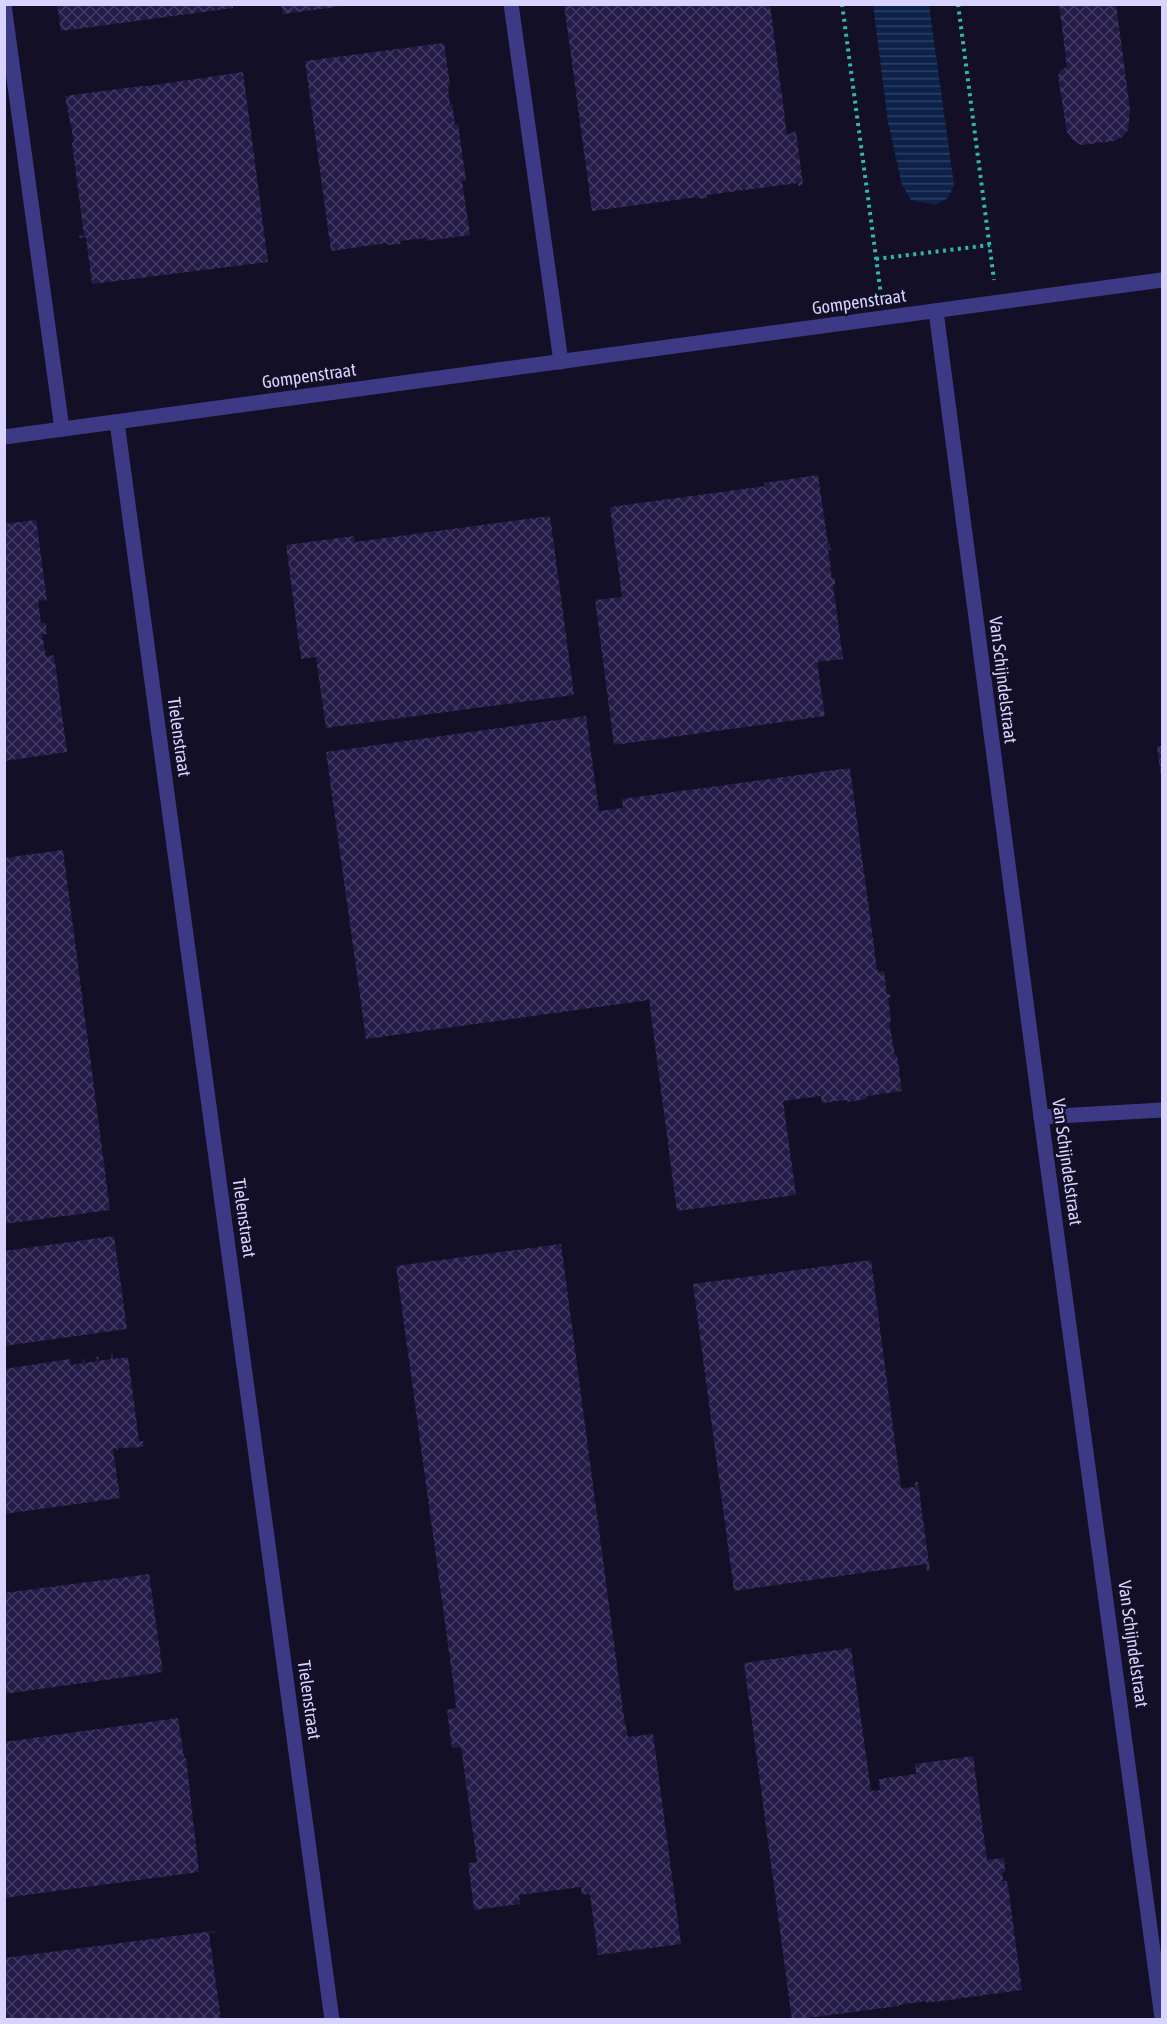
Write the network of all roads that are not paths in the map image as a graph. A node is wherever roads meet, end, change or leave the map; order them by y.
1 (511, 4) edge
2 (4, 5) edge
3 (1162, 280) edge
4 (936, 311) junction
5 (561, 362) junction
6 (117, 422) junction
7 (62, 429) junction
8 (4, 437) edge
9 (1162, 1110) edge
10 (1041, 1117) junction
11 (1159, 1960) edge
12 (1162, 2018) edge
13 (332, 2019) edge

1 - 5 street
2 - 7 street
3 - 4 street, Gompenstraat
4 - 5 street, Gompenstraat
4 - 10 street, Van Schijndelstraat
5 - 6 street, Gompenstraat
6 - 7 street, Gompenstraat
6 - 13 street, Tielenstraat
7 - 8 street, Gompenstraat
9 - 10 street
10 - 11 street, Van Schijndelstraat
11 - 12 street, Van Schijndelstraat

